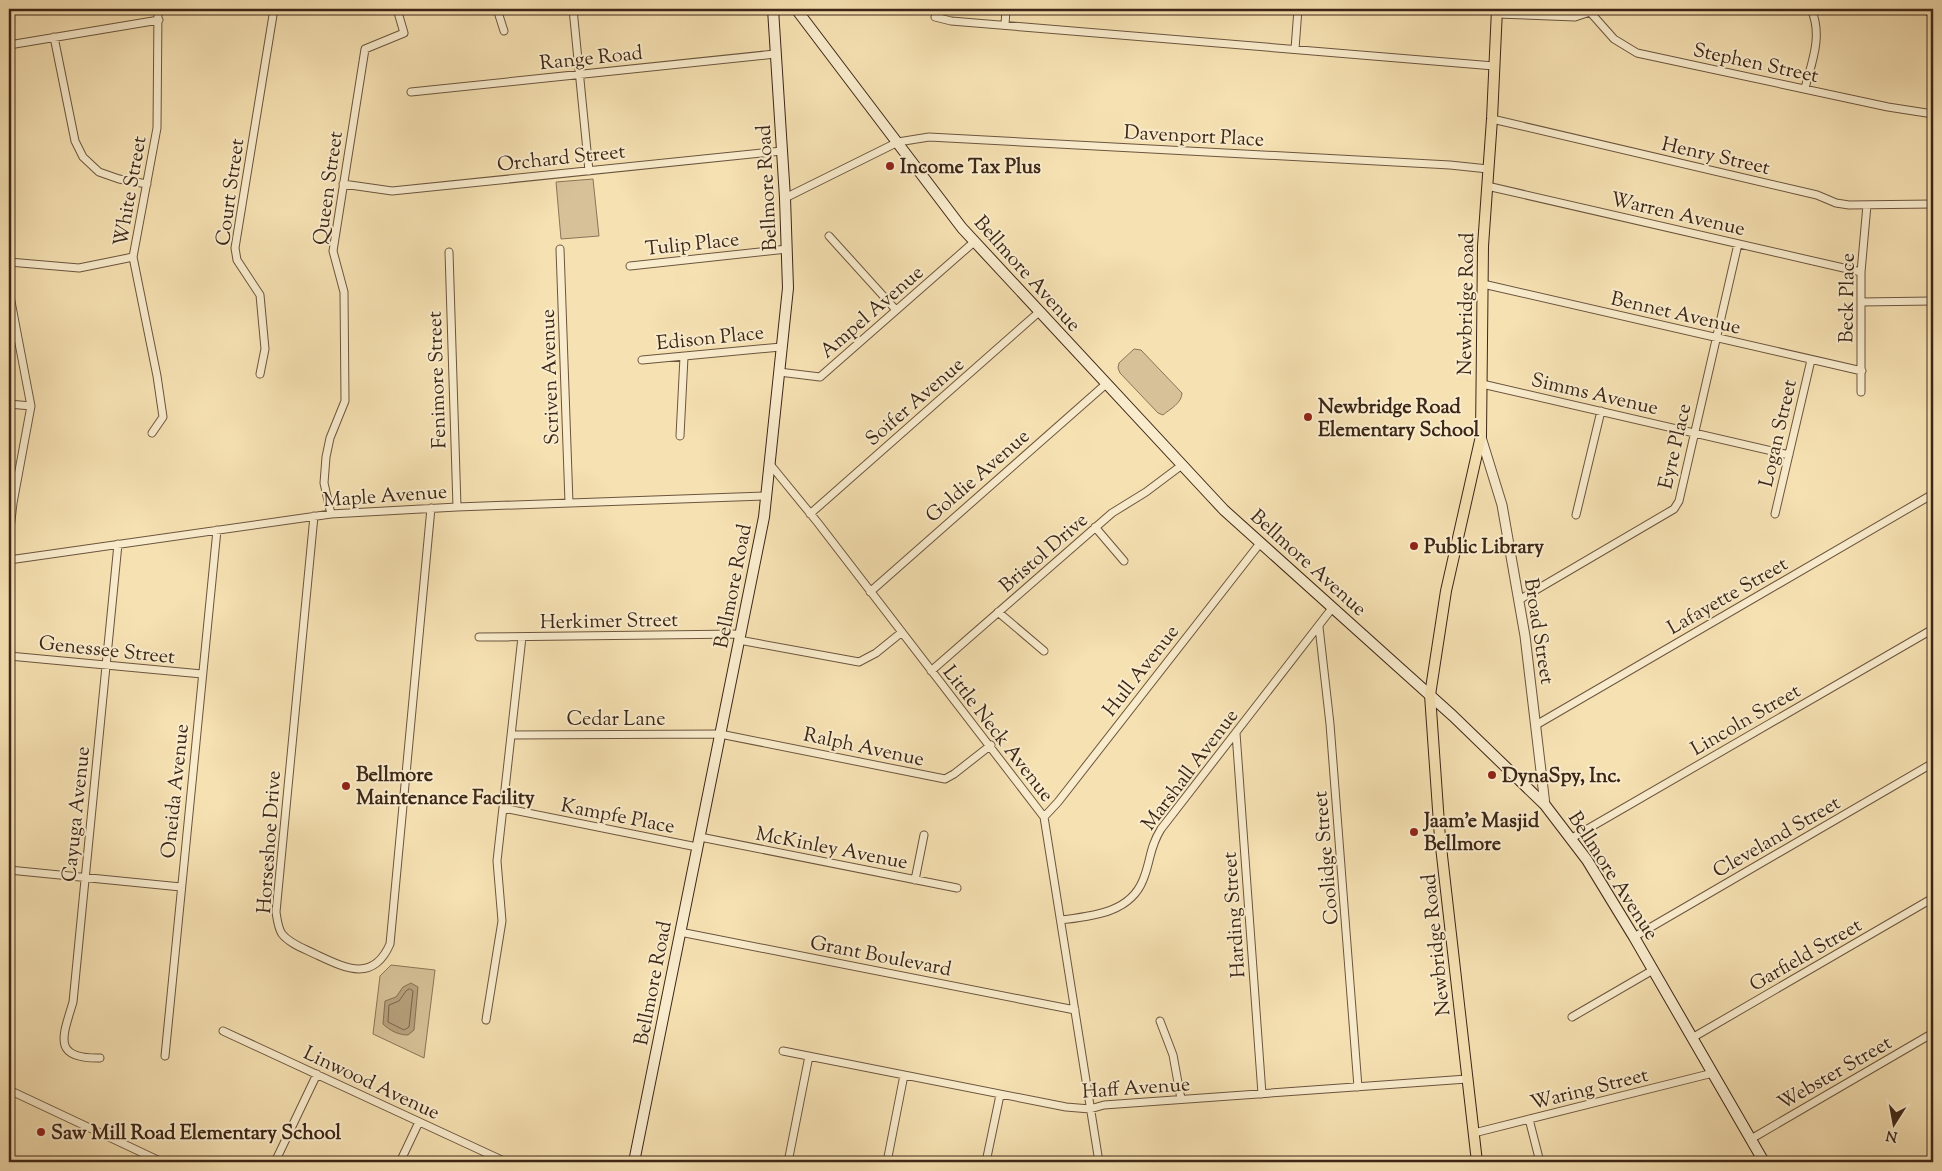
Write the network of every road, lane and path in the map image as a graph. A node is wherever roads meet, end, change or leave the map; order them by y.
1 (158, 9) edge
2 (274, 9) edge
3 (397, 9) edge
4 (497, 9) edge
5 (573, 9) edge
6 (773, 9) edge
7 (796, 9) edge
8 (1006, 9) edge
9 (1298, 9) edge
10 (1811, 9) edge
11 (1926, 9) edge
12 (1591, 10) edge
13 (1497, 11) edge
14 (1933, 16) edge
15 (935, 17) dead end
16 (158, 20) junction
17 (1005, 25) junction
18 (504, 31) dead end
19 (54, 37) junction
20 (9, 45) edge
21 (1295, 49) junction
22 (775, 54) junction
23 (1494, 66) junction
24 (579, 75) junction
25 (1805, 88) junction
26 (411, 92) dead end
27 (1933, 114) edge
28 (1492, 119) junction
29 (898, 142) junction
30 (782, 151) junction
31 (1488, 169) junction
32 (589, 171) junction
33 (147, 184) junction
34 (343, 184) junction
35 (1487, 186) junction
36 (785, 198) junction
37 (1866, 204) junction
38 (1933, 204) edge
39 (829, 236) dead end
40 (974, 242) junction
41 (1738, 244) junction
42 (787, 248) junction
43 (560, 249) dead end
44 (449, 252) dead end
45 (133, 257) junction
46 (9, 262) edge
47 (630, 266) dead end
48 (1861, 272) junction
49 (1483, 284) junction
50 (9, 291) edge
51 (1933, 301) edge
52 (1861, 302) junction
53 (896, 310) junction
54 (1039, 312) junction
55 (1716, 338) junction
56 (781, 347) junction
57 (684, 357) junction
58 (642, 360) dead end
59 (1810, 360) junction
60 (1862, 371) junction
61 (779, 372) junction
62 (260, 374) dead end
63 (1106, 384) junction
64 (1482, 384) junction
65 (1861, 392) dead end
66 (9, 404) edge
67 (31, 406) junction
68 (1601, 411) junction
69 (1694, 432) junction
70 (152, 433) dead end
71 (680, 436) dead end
72 (1481, 436) junction
73 (1789, 455) junction
74 (769, 463) junction
75 (1182, 465) junction
76 (1933, 494) edge
77 (766, 496) junction
78 (11, 502) edge
79 (569, 503) junction
80 (457, 507) junction
81 (431, 508) junction
82 (330, 514) junction
83 (810, 514) junction
84 (1775, 514) dead end
85 (1576, 515) dead end
86 (314, 516) junction
87 (1095, 527) junction
88 (216, 530) junction
89 (9, 538) edge
90 (1261, 542) junction
91 (118, 544) junction
92 (9, 560) edge
93 (1124, 561) dead end
94 (870, 592) junction
95 (1519, 600) junction
96 (1333, 607) junction
97 (998, 612) junction
98 (1319, 627) junction
99 (1933, 628) edge
100 (902, 632) junction
101 (479, 637) dead end
102 (522, 637) junction
103 (739, 637) junction
104 (1044, 651) dead end
105 (9, 656) edge
106 (106, 665) junction
107 (930, 671) junction
108 (202, 674) junction
109 (1430, 695) junction
110 (1536, 725) junction
111 (720, 734) junction
112 (1236, 734) junction
113 (511, 735) junction
114 (990, 746) junction
115 (1933, 763) edge
116 (1545, 805) junction
117 (503, 808) junction
118 (1044, 817) junction
119 (924, 835) dead end
120 (1572, 838) junction
121 (698, 842) junction
122 (9, 870) edge
123 (85, 877) junction
124 (915, 880) junction
125 (181, 887) junction
126 (957, 888) dead end
127 (1933, 898) edge
128 (1061, 920) junction
129 (680, 932) junction
130 (1634, 937) junction
131 (1653, 970) junction
132 (1075, 1010) junction
133 (1572, 1017) dead end
134 (486, 1020) dead end
135 (1160, 1021) dead end
136 (224, 1030) dead end
137 (1933, 1033) edge
138 (1692, 1038) junction
139 (783, 1051) dead end
140 (165, 1056) dead end
141 (809, 1056) junction
142 (100, 1058) dead end
143 (1713, 1073) junction
144 (316, 1074) junction
145 (904, 1075) junction
146 (1467, 1079) junction
147 (1358, 1087) junction
148 (9, 1090) edge
149 (1262, 1094) junction
150 (1000, 1095) junction
151 (1180, 1099) junction
152 (1090, 1109) junction
153 (1529, 1120) junction
154 (419, 1122) junction
155 (1474, 1134) junction
156 (1751, 1138) junction
157 (1759, 1161) edge
158 (162, 1162) edge
159 (275, 1162) edge
160 (400, 1162) edge
161 (506, 1162) edge
162 (634, 1162) edge
163 (788, 1162) edge
164 (887, 1162) edge
165 (986, 1162) edge
166 (1098, 1162) edge
167 (1477, 1162) edge
168 (1540, 1162) edge

1 - 16 street, White Street
2 - 62 street, Court Street
3 - 34 street, Queen Street
4 - 18 street
5 - 24 street
6 - 22 main road, Bellmore Road
7 - 29 main road, Bellmore Avenue
8 - 17 street
9 - 21 street
10 - 25 street
11 - 14 street
12 - 13 street
12 - 25 street, Stephen Street
13 - 23 main road, Newbridge Road
15 - 17 street
16 - 19 street
16 - 33 street, White Street
17 - 21 street
19 - 20 street
19 - 33 street
21 - 23 street
22 - 24 street, Range Road
22 - 30 main road, Bellmore Road
23 - 28 main road, Newbridge Road
24 - 26 street, Range Road
24 - 32 street
25 - 27 street, Stephen Street
28 - 31 main road, Newbridge Road
28 - 37 street, Henry Street
29 - 31 street, Davenport Place
29 - 36 street, Davenport Place
29 - 40 main road, Bellmore Avenue
30 - 32 street, Orchard Street
30 - 36 main road, Bellmore Road
31 - 35 main road, Newbridge Road
32 - 34 street, Orchard Street
33 - 45 street, White Street
34 - 82 street, Queen Street
35 - 41 street, Warren Avenue
35 - 49 main road, Newbridge Road
36 - 42 main road, Bellmore Road
37 - 38 street, Henry Street
37 - 48 street, Beck Place
39 - 53 street
40 - 53 street, Ampel Avenue
40 - 54 main road, Bellmore Avenue
41 - 48 street, Warren Avenue
41 - 55 street, Eyre Place
42 - 47 street, Tulip Place
42 - 56 main road, Bellmore Road
43 - 79 street, Scriven Avenue
44 - 80 street, Fenimore Street
45 - 46 street
45 - 70 street, White Street
48 - 52 street, Beck Place
49 - 55 street, Bennet Avenue
49 - 64 main road, Newbridge Road
50 - 67 street
51 - 52 street
52 - 60 street, Beck Place
53 - 61 street, Ampel Avenue
54 - 63 main road, Bellmore Avenue
54 - 83 street, Soifer Avenue
55 - 59 street, Bennet Avenue
55 - 69 street, Eyre Place
56 - 57 street, Edison Place
56 - 61 main road, Bellmore Road
57 - 58 street, Edison Place
57 - 71 street
59 - 60 street, Bennet Avenue
59 - 73 street, Logan Street
60 - 65 street, Beck Place
61 - 74 main road, Bellmore Road
63 - 75 main road, Bellmore Avenue
63 - 94 street, Goldie Avenue
64 - 68 street, Simms Avenue
64 - 72 main road, Newbridge Road
66 - 67 street
67 - 78 street
68 - 69 street, Simms Avenue
68 - 85 street
69 - 73 street, Simms Avenue
69 - 95 street, Eyre Place
72 - 95 street, Broad Street
72 - 109 main road, Newbridge Road
73 - 84 street, Logan Street
74 - 77 main road, Bellmore Road
74 - 83 street, Little Neck Avenue
75 - 87 street, Bristol Drive
75 - 90 main road, Bellmore Avenue
76 - 110 street, Lafayette Street
77 - 79 street, Maple Avenue
77 - 103 main road, Bellmore Road
78 - 89 street
79 - 80 street, Maple Avenue
80 - 81 street, Maple Avenue
81 - 82 street, Maple Avenue
81 - 86 street, Horseshoe Drive
82 - 86 street, Maple Avenue
83 - 94 street, Little Neck Avenue
86 - 88 street, Maple Avenue
87 - 93 street
87 - 97 street, Bristol Drive
88 - 91 street, Maple Avenue
88 - 108 street, Oneida Avenue
90 - 96 main road, Bellmore Avenue
90 - 118 street, Hull Avenue
91 - 92 street, Maple Avenue
91 - 106 street, Cayuga Avenue
94 - 100 street, Little Neck Avenue
95 - 110 street, Broad Street
96 - 98 street, Marshall Avenue
96 - 109 main road, Bellmore Avenue
97 - 104 street
97 - 107 street, Bristol Drive
98 - 112 street, Marshall Avenue
98 - 147 street, Coolidge Street
99 - 120 street, Lincoln Street
100 - 103 street, Herkimer Street
100 - 107 street, Little Neck Avenue
101 - 102 street, Herkimer Street
102 - 103 street, Herkimer Street
102 - 113 street
103 - 111 main road, Bellmore Road
105 - 106 street, Genessee Street
106 - 108 street, Genessee Street
106 - 123 street, Cayuga Avenue
107 - 114 street, Little Neck Avenue
108 - 125 street, Oneida Avenue
109 - 116 main road, Bellmore Avenue
109 - 146 main road, Newbridge Road
110 - 116 street, Broad Street
111 - 113 street, Cedar Lane
111 - 114 street, Ralph Avenue
111 - 121 main road, Bellmore Road
112 - 128 street, Marshall Avenue
112 - 149 street, Harding Street
113 - 117 street
114 - 118 street, Little Neck Avenue
115 - 130 street, Cleveland Street
116 - 120 main road, Bellmore Avenue
117 - 121 street, Kampfe Place
117 - 134 street
118 - 128 street, Little Neck Avenue
119 - 124 street
120 - 130 main road, Bellmore Avenue
121 - 124 street, McKinley Avenue
121 - 129 main road, Bellmore Road
122 - 123 street
123 - 125 street
123 - 142 street, Cayuga Avenue
124 - 126 street, McKinley Avenue
125 - 140 street, Oneida Avenue
127 - 138 street, Garfield Street
128 - 132 street, Little Neck Avenue
129 - 132 street, Grant Boulevard
129 - 162 main road, Bellmore Road
130 - 131 main road, Bellmore Avenue
131 - 133 street
131 - 138 main road, Bellmore Avenue
132 - 152 street, Little Neck Avenue
135 - 151 street
136 - 144 street, Linwood Avenue
137 - 156 street, Webster Street
138 - 143 main road, Bellmore Avenue
139 - 141 street, Haff Avenue
141 - 145 street, Haff Avenue
141 - 163 street
143 - 153 street, Waring Street
143 - 156 main road, Bellmore Avenue
144 - 154 street, Linwood Avenue
144 - 159 street
145 - 150 street, Haff Avenue
145 - 164 street
146 - 147 street, Haff Avenue
146 - 155 main road, Newbridge Road
147 - 149 street, Haff Avenue
148 - 158 street
149 - 151 street, Haff Avenue
150 - 152 street, Haff Avenue
150 - 165 street
151 - 152 street, Haff Avenue
152 - 166 street, Little Neck Avenue
153 - 155 street, Waring Street
153 - 168 street
154 - 160 street
154 - 161 street, Linwood Avenue
155 - 167 main road, Newbridge Road
156 - 157 main road, Bellmore Avenue

